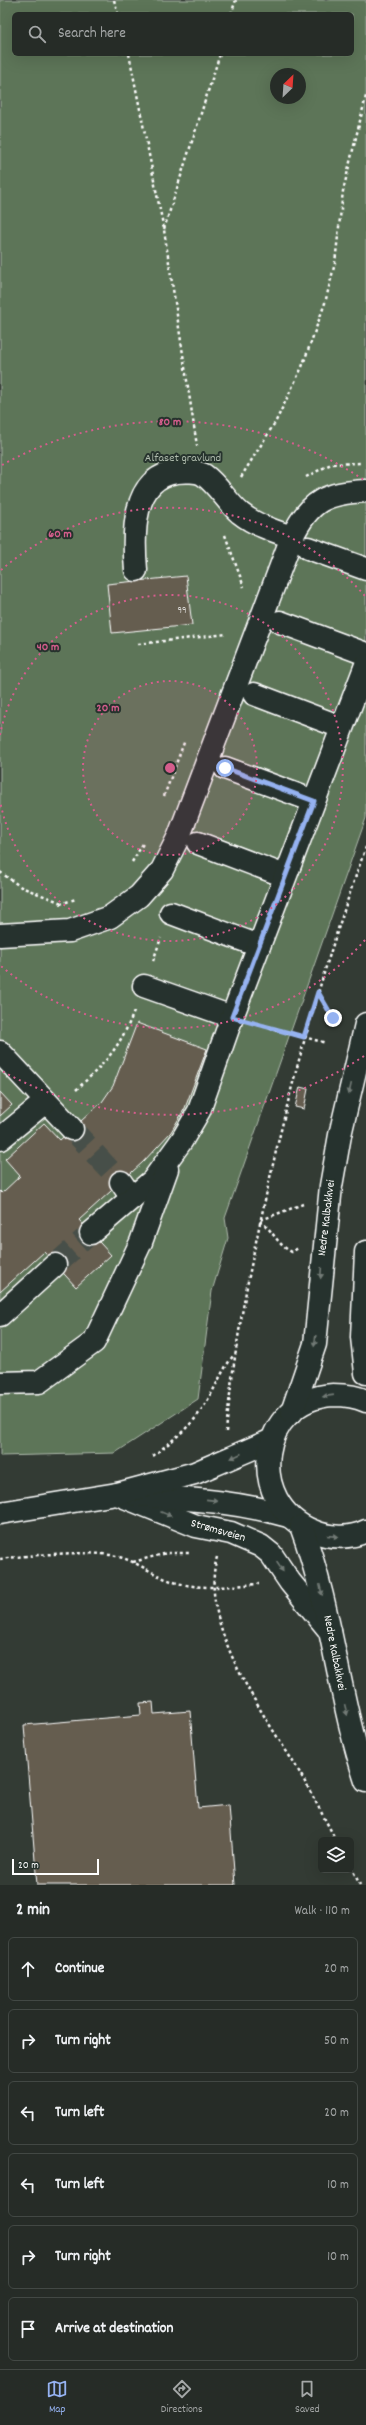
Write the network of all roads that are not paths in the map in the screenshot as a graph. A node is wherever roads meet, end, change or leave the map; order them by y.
1 (366, 491) edge
2 (300, 543) junction
3 (366, 569) edge
4 (136, 570) dead end
5 (280, 622) dead end
6 (366, 654) edge
7 (366, 665) edge
8 (254, 694) dead end
9 (341, 727) junction
10 (225, 768) dead end
11 (314, 801) junction
12 (198, 843) dead end
13 (285, 876) junction
14 (171, 914) dead end
15 (0, 935) edge
16 (259, 946) junction
17 (144, 986) dead end
18 (232, 1017) junction
19 (366, 1024) edge
20 (0, 1052) edge
21 (45, 1102) junction
22 (72, 1129) tunnel mouth
23 (0, 1139) edge
24 (172, 1155) junction
25 (91, 1233) tunnel mouth
26 (366, 1252) edge
27 (55, 1265) tunnel mouth
28 (0, 1315) edge
29 (366, 1373) edge
30 (0, 1383) edge
31 (366, 1401) edge
32 (292, 1412) junction
33 (272, 1440) junction
34 (117, 1494) junction
35 (0, 1513) edge
36 (295, 1521) junction
37 (366, 1531) edge
38 (330, 1631) junction
39 (366, 1781) edge

1 - 2 main road
2 - 3 main road
2 - 4 main road
2 - 15 main road
5 - 6 main road
7 - 9 main road
8 - 9 main road
9 - 11 main road
10 - 11 main road
11 - 13 main road
12 - 13 main road
13 - 16 main road
14 - 16 main road
16 - 18 main road
17 - 18 main road
18 - 24 main road
19 -> 32 main road, Nedre Kalbakkvei
20 - 21 main road
21 - 22 main road
21 - 23 main road
24 - 25 main road
24 - 30 main road
26 - 29 main road
27 - 28 main road
31 -> 32 main road
32 - 33 main road
33 -> 34 main road, Strømsveien
33 - 36 main road, Nedre Kalbakkvei
34 - 35 main road, Strømsveien
34 -> 36 main road, Strømsveien
34 -> 38 main road, Strømsveien
36 -> 37 main road, Strømsveien
36 -> 38 main road, Nedre Kalbakkvei
38 -> 39 main road, Nedre Kalbakkvei

